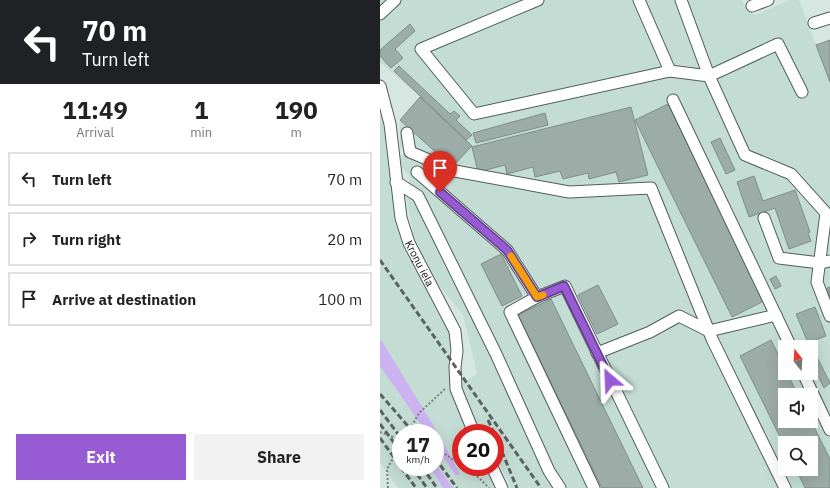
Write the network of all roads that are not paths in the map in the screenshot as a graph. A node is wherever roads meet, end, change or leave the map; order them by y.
1 (395, 0) edge
2 (538, 0) edge
3 (638, 0) edge
4 (681, 0) edge
5 (768, 0) edge
6 (752, 6) dead end
7 (380, 13) edge
8 (830, 18) edge
9 (814, 23) dead end
10 (670, 71) junction
11 (709, 76) junction
12 (380, 86) edge
13 (802, 92) dead end
14 (673, 100) dead end
15 (407, 133) dead end
16 (417, 172) dead end
17 (396, 182) junction
18 (829, 212) edge
19 (764, 218) dead end
20 (825, 262) edge
21 (537, 297) junction
22 (776, 315) junction
23 (830, 316) edge
24 (709, 331) junction
25 (788, 340) edge
26 (597, 353) junction
27 (806, 380) edge
28 (470, 424) edge
29 (830, 430) edge
30 (496, 476) edge
31 (502, 488) edge
32 (560, 488) edge
33 (594, 488) edge
34 (663, 488) edge
35 (784, 488) edge

1 - 7 street
2 - 10 street
3 - 10 street
4 - 11 street
5 - 6 street
8 - 9 street
10 - 11 street
11 - 13 street
11 - 18 street
12 - 17 street, Kroņu iela
14 - 22 street
15 - 24 street
16 - 21 street
17 - 28 street, Kroņu iela
17 - 32 street
18 - 20 street
19 - 20 street
20 - 23 street
21 - 26 street
21 - 33 street
22 - 24 street
22 - 25 street
24 - 26 street
24 - 35 street
26 - 34 street
27 - 29 street
30 - 31 street

